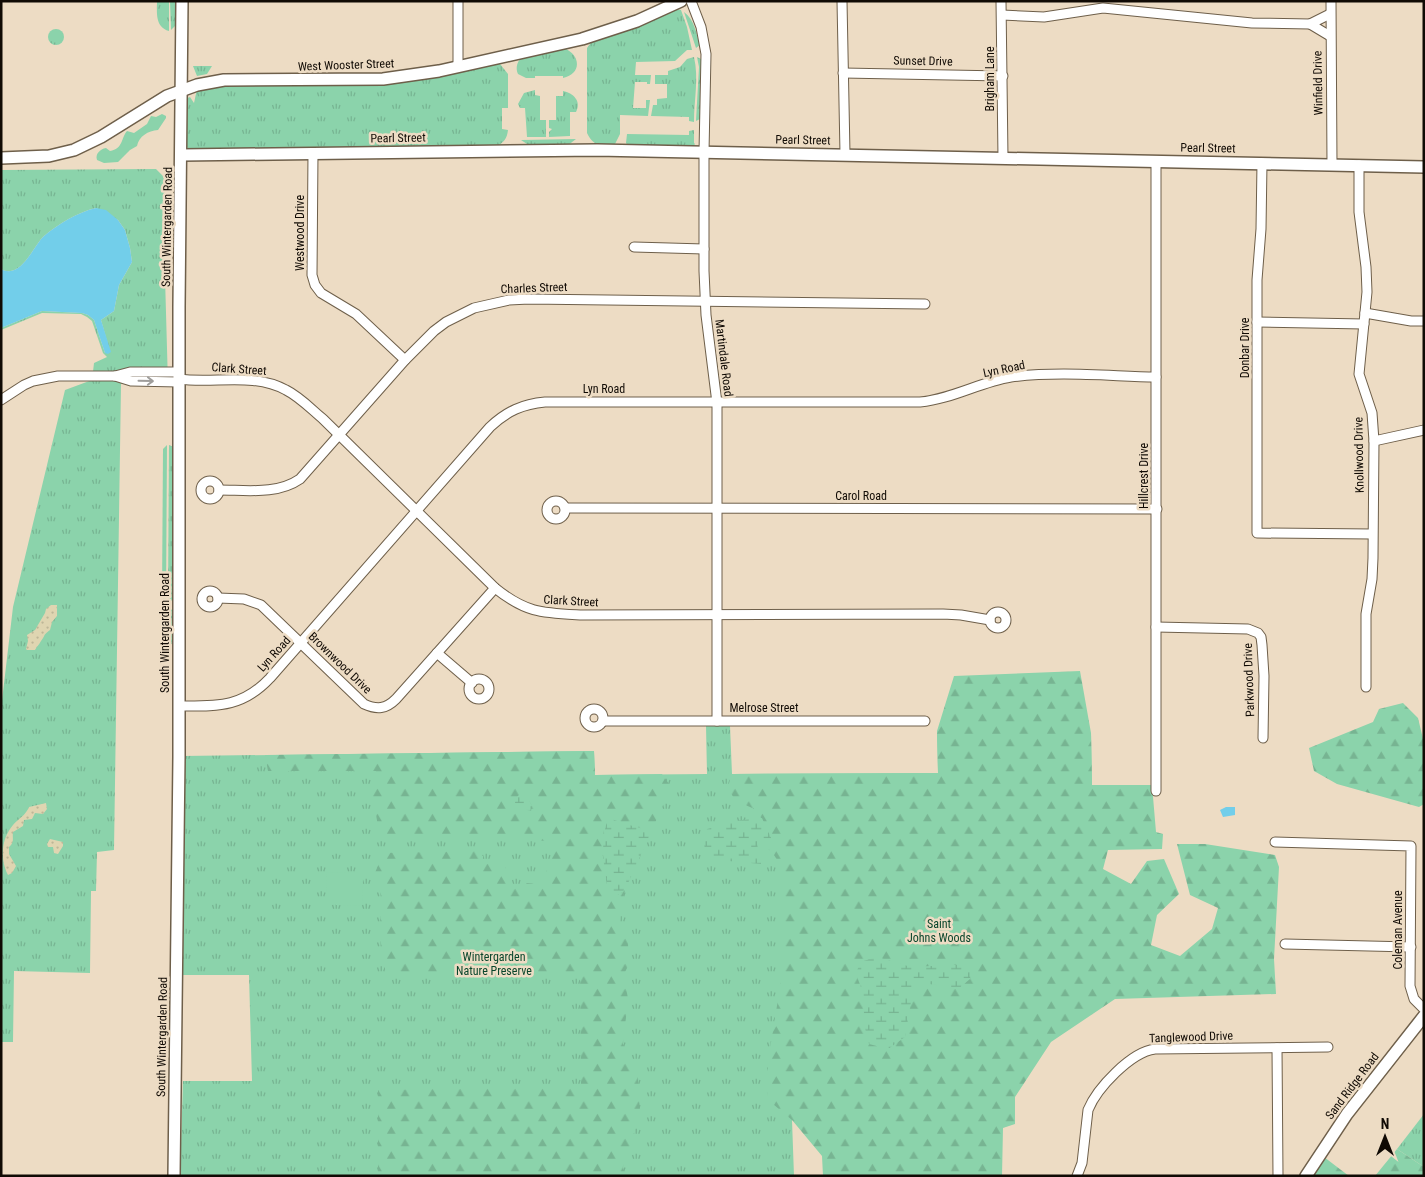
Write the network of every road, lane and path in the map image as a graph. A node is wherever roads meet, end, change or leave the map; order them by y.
1 (182, 1) edge
2 (458, 1) edge
3 (680, 1) edge
4 (691, 1) edge
5 (842, 1) edge
6 (1001, 1) edge
7 (1331, 1) edge
8 (1330, 14) junction
9 (1002, 15) junction
10 (1310, 24) junction
11 (1330, 36) junction
12 (458, 67) junction
13 (843, 73) junction
14 (1003, 76) junction
15 (182, 89) junction
16 (704, 152) junction
17 (313, 153) junction
18 (845, 154) junction
19 (182, 155) junction
20 (1, 158) edge
21 (1002, 158) junction
22 (1156, 161) junction
23 (1262, 163) junction
24 (1332, 164) junction
25 (1359, 165) junction
26 (1424, 167) edge
27 (634, 247) dead end
28 (704, 249) junction
29 (706, 301) junction
30 (925, 304) dead end
31 (1365, 313) junction
32 (1424, 321) edge
33 (1257, 322) junction
34 (1364, 324) junction
35 (405, 360) junction
36 (1156, 377) junction
37 (179, 378) junction
38 (1, 400) edge
39 (718, 402) junction
40 (1424, 430) edge
41 (340, 436) junction
42 (1374, 440) junction
43 (219, 490) dead end
44 (565, 508) dead end
45 (718, 509) junction
46 (1157, 509) junction
47 (416, 511) junction
48 (1372, 534) junction
49 (495, 588) junction
50 (218, 598) dead end
51 (718, 615) junction
52 (990, 620) dead end
53 (1156, 628) junction
54 (301, 643) junction
55 (438, 653) junction
56 (472, 683) dead end
57 (1366, 688) dead end
58 (179, 706) junction
59 (717, 721) junction
60 (925, 721) dead end
61 (603, 722) dead end
62 (1263, 738) dead end
63 (1156, 791) dead end
64 (1275, 842) dead end
65 (1285, 944) dead end
66 (1411, 947) junction
67 (1424, 1009) edge
68 (1424, 1016) edge
69 (1328, 1047) dead end
70 (1277, 1048) junction
71 (174, 1176) edge
72 (1077, 1176) edge
73 (1278, 1176) edge
74 (1306, 1176) edge

1 - 15 street, South Wintergarden Road
2 - 12 street
3 - 12 street, West Wooster Street
4 - 16 street, Martindale Road
5 - 13 street
6 - 9 street, Brigham Lane
7 - 8 street, Winfield Drive
8 - 10 street
8 - 11 street, Winfield Drive
9 - 10 street
9 - 14 street, Brigham Lane
10 - 11 street
11 - 24 street, Winfield Drive
12 - 15 street, West Wooster Street
13 - 14 street, Sunset Drive
13 - 18 street
14 - 21 street, Brigham Lane
15 - 19 street, South Wintergarden Road
15 - 20 street, West Wooster Street
16 - 17 street, Pearl Street
16 - 18 street, Pearl Street
16 - 28 street, Martindale Road
17 - 19 street, Pearl Street
17 - 35 street, Westwood Drive
18 - 21 street, Pearl Street
19 - 37 street, South Wintergarden Road
21 - 22 street, Pearl Street
22 - 23 street, Pearl Street
22 - 36 street, Hillcrest Drive
23 - 24 street, Pearl Street
23 - 33 street, Donbar Drive
24 - 25 street, Pearl Street
25 - 26 street, Pearl Street
25 - 31 street, Knollwood Drive
27 - 28 street
28 - 29 street, Martindale Road
29 - 30 street, Charles Street
29 - 35 street, Charles Street
29 - 39 street, Martindale Road
31 - 32 street
31 - 34 street, Knollwood Drive
33 - 34 street
33 - 48 street, Donbar Drive
34 - 42 street, Knollwood Drive
35 - 41 street, Charles Street
36 - 39 street, Lyn Road
36 - 46 street, Hillcrest Drive
37 - 38 street, Clark Street
37 - 41 street, Clark Street
37 - 58 street, South Wintergarden Road
39 - 45 street, Martindale Road
39 - 47 street, Lyn Road
40 - 42 street
41 - 43 street, Charles Street
41 - 47 street, Clark Street
42 - 48 street, Knollwood Drive
44 - 45 street, Carol Road
45 - 46 street, Carol Road
45 - 51 street, Martindale Road
46 - 53 street, Hillcrest Drive
47 - 49 street, Clark Street
47 - 54 street, Lyn Road
48 - 57 street, Knollwood Drive
49 - 51 street, Clark Street
49 - 55 street, Brownwood Drive
50 - 54 street, Brownwood Drive
51 - 52 street, Clark Street
51 - 59 street, Martindale Road
53 - 62 street, Parkwood Drive
53 - 63 street, Hillcrest Drive
54 - 55 street, Brownwood Drive
54 - 58 street, Lyn Road
55 - 56 street
58 - 71 street, South Wintergarden Road
59 - 60 street, Melrose Street
59 - 61 street, Melrose Street
64 - 66 street, Coleman Avenue
65 - 66 street
66 - 67 street, Coleman Avenue
68 - 74 street, Sand Ridge Road
69 - 70 street, Tanglewood Drive
70 - 72 street, Tanglewood Drive
70 - 73 street

